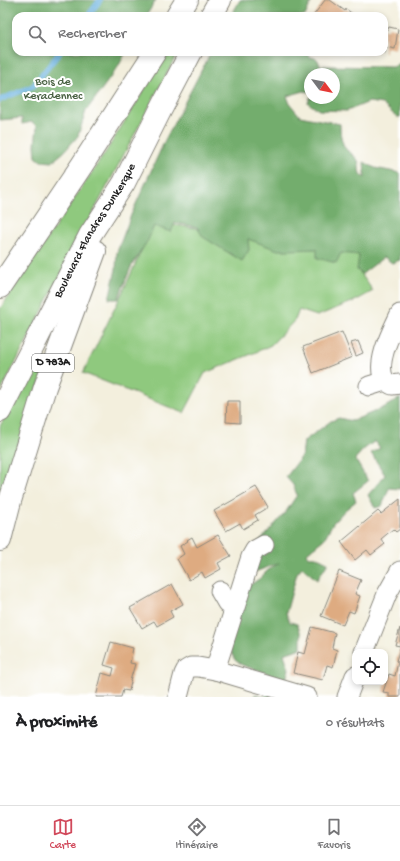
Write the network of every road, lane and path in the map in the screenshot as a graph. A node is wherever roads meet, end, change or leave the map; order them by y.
1 (187, 0) edge
2 (220, 0) edge
3 (180, 12) edge
4 (213, 12) edge
5 (152, 56) edge
6 (189, 56) edge
7 (118, 191) junction
8 (0, 287) edge
9 (400, 314) edge
10 (385, 384) edge
11 (0, 411) edge
12 (0, 540) edge
13 (264, 545) dead end
14 (400, 571) edge
15 (220, 591) dead end
16 (234, 608) junction
17 (365, 649) edge
18 (215, 670) junction
19 (352, 684) edge
20 (178, 697) edge
21 (307, 697) edge
22 (347, 697) edge

1 - 3 main road
2 - 4 main road
5 - 8 main road
6 - 7 main road, Boulevard Flandres Dunkerque / D 783A
7 - 11 main road, Boulevard Flandres Dunkerque / D 783A
7 - 12 main road, D 783A
9 - 10 street
13 - 16 street
14 - 17 street
15 - 16 street
16 - 18 street
18 - 20 street
18 - 21 street
19 - 22 street

